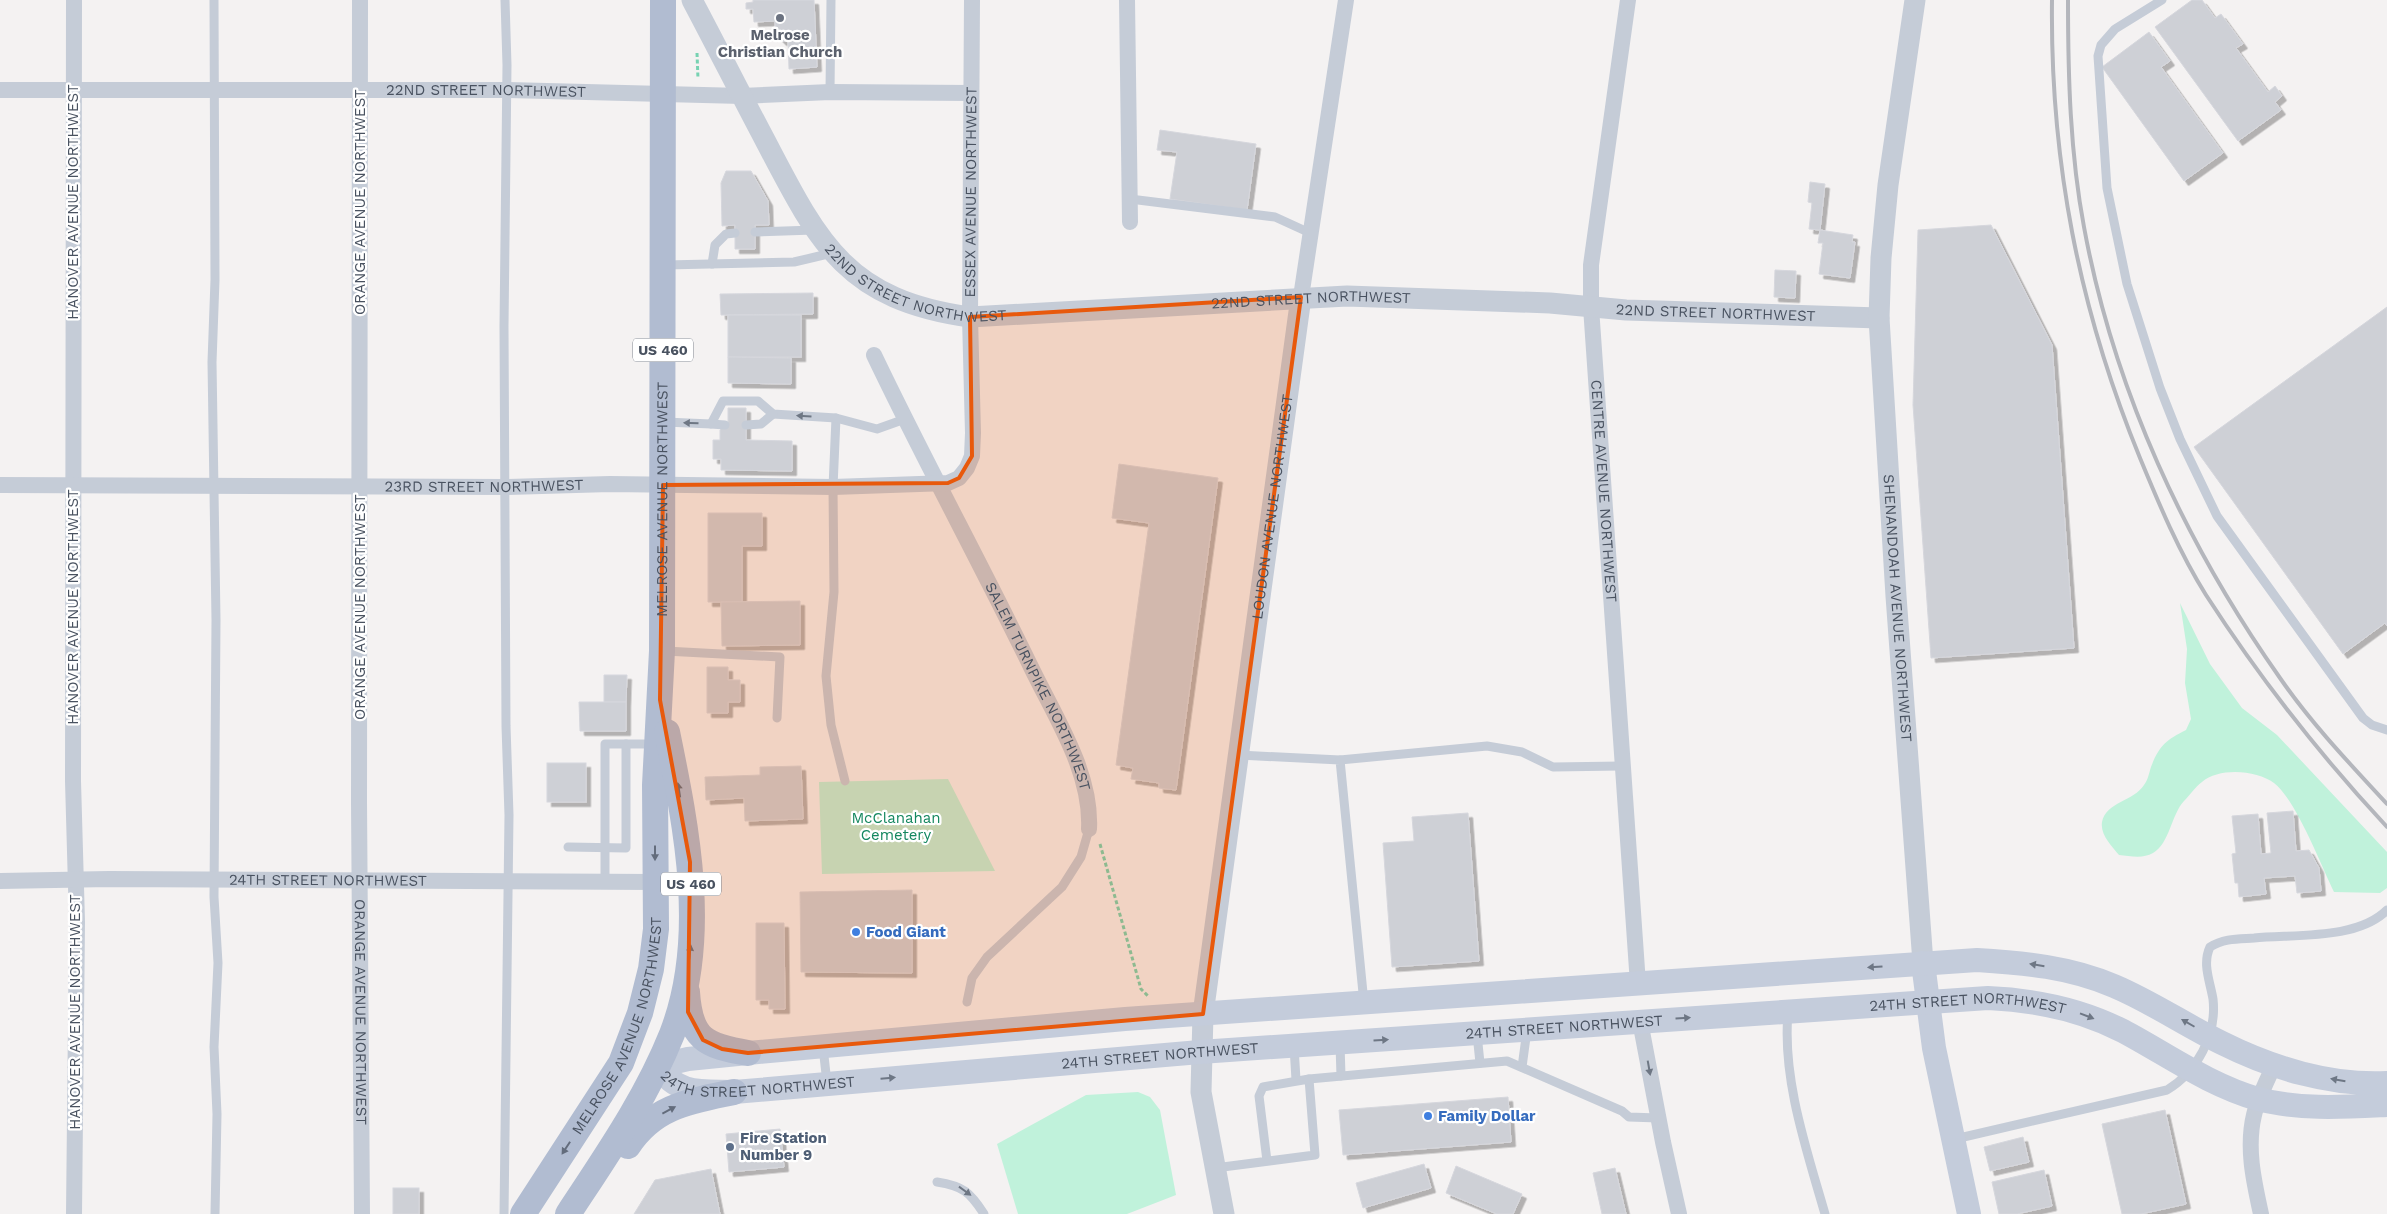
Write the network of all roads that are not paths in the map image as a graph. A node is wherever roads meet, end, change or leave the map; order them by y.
1 (74, 0) edge
2 (214, 0) edge
3 (360, 0) edge
4 (505, 0) edge
5 (663, 0) edge
6 (692, 0) edge
7 (831, 0) edge
8 (972, 0) edge
9 (1127, 0) edge
10 (1346, 0) edge
11 (1628, 0) edge
12 (1915, 0) edge
13 (2162, 0) edge
14 (74, 89) junction
15 (0, 90) edge
16 (214, 90) junction
17 (507, 90) junction
18 (360, 91) junction
19 (663, 92) junction
20 (830, 92) junction
21 (971, 93) junction
22 (742, 96) junction
23 (1130, 199) junction
24 (1130, 222) dead end
25 (814, 230) junction
26 (755, 232) dead end
27 (735, 233) dead end
28 (1310, 233) junction
29 (832, 253) junction
30 (712, 264) junction
31 (663, 265) junction
32 (1301, 297) junction
33 (1591, 307) junction
34 (970, 318) junction
35 (1879, 318) junction
36 (874, 355) dead end
37 (773, 414) junction
38 (836, 418) junction
39 (905, 419) junction
40 (663, 422) junction
41 (711, 424) junction
42 (725, 425) dead end
43 (746, 425) dead end
44 (0, 485) edge
45 (662, 485) junction
46 (938, 485) junction
47 (73, 486) junction
48 (213, 486) junction
49 (360, 486) junction
50 (506, 487) junction
51 (833, 487) junction
52 (662, 651) junction
53 (660, 700) junction
54 (776, 718) dead end
55 (2387, 730) edge
56 (626, 744) junction
57 (657, 744) junction
58 (1239, 755) junction
59 (1340, 760) junction
60 (1622, 766) junction
61 (845, 781) dead end
62 (1089, 829) joint
63 (568, 847) dead end
64 (604, 848) junction
65 (214, 879) junction
66 (74, 880) junction
67 (0, 881) edge
68 (361, 881) junction
69 (605, 881) junction
70 (506, 882) junction
71 (655, 882) junction
72 (2387, 910) edge
73 (1923, 963) junction
74 (686, 978) junction
75 (1638, 984) junction
76 (1927, 1001) junction
77 (967, 1002) dead end
78 (1364, 1003) junction
79 (1788, 1010) junction
80 (1203, 1014) junction
81 (1640, 1020) junction
82 (1527, 1029) junction
83 (1477, 1032) junction
84 (2210, 1036) junction
85 (1340, 1043) junction
86 (823, 1046) junction
87 (1294, 1046) junction
88 (1200, 1052) junction
89 (748, 1053) junction
90 (1480, 1063) junction
91 (2274, 1065) junction
92 (658, 1066) junction
93 (1522, 1067) junction
94 (2191, 1070) junction
95 (1341, 1076) junction
96 (1309, 1079) junction
97 (1296, 1080) junction
98 (2387, 1083) edge
99 (827, 1084) junction
100 (734, 1092) junction
101 (2259, 1100) junction
102 (2387, 1105) edge
103 (593, 1107) junction
104 (1658, 1118) junction
105 (1952, 1140) junction
106 (1267, 1161) junction
107 (1214, 1168) junction
108 (937, 1182) dead end
109 (74, 1214) edge
110 (215, 1214) edge
111 (362, 1214) edge
112 (504, 1214) edge
113 (523, 1214) edge
114 (568, 1214) edge
115 (585, 1214) edge
116 (984, 1214) edge
117 (1224, 1214) edge
118 (1679, 1214) edge
119 (1825, 1214) edge
120 (1968, 1214) edge
121 (2261, 1214) edge

1 - 14 street, HANOVER AVENUE NORTHWEST
2 - 16 lane
3 - 18 street, ORANGE AVENUE NORTHWEST
4 - 17 lane
5 - 19 main road, MELROSE AVENUE NORTHWEST / US 460
6 - 22 street
7 - 20 lane
8 - 21 street, ESSEX AVENUE NORTHWEST
9 - 23 street
10 - 28 street, LOUDON AVENUE NORTHWEST
11 - 33 street, CENTRE AVENUE NORTHWEST
12 - 35 street, SHENANDOAH AVENUE NORTHWEST
13 - 55 lane
14 - 15 street, 22ND STREET NORTHWEST
14 - 16 street, 22ND STREET NORTHWEST
14 - 47 street, HANOVER AVENUE NORTHWEST
16 - 18 street, 22ND STREET NORTHWEST
16 - 48 lane
17 - 18 street, 22ND STREET NORTHWEST
17 - 19 street, 22ND STREET NORTHWEST
17 - 50 lane
18 - 49 street, ORANGE AVENUE NORTHWEST
19 - 22 street, 22ND STREET NORTHWEST
19 - 31 main road, MELROSE AVENUE NORTHWEST / US 460
20 - 21 street, 22ND STREET NORTHWEST
20 - 22 street, 22ND STREET NORTHWEST
21 - 34 street, ESSEX AVENUE NORTHWEST
22 - 25 street, 22ND STREET NORTHWEST
23 - 24 street
23 - 28 lane
25 - 26 lane
25 - 29 street, 22ND STREET NORTHWEST
27 - 30 lane
28 - 32 street, LOUDON AVENUE NORTHWEST
29 - 30 lane
29 - 34 street, 22ND STREET NORTHWEST
30 - 31 lane
31 - 40 main road, MELROSE AVENUE NORTHWEST / US 460
32 - 33 street, 22ND STREET NORTHWEST
32 - 34 street, 22ND STREET NORTHWEST
32 - 58 street, LOUDON AVENUE NORTHWEST
33 - 35 street, 22ND STREET NORTHWEST
33 - 60 street, CENTRE AVENUE NORTHWEST
34 - 46 street, ESSEX AVENUE NORTHWEST
35 - 73 street, SHENANDOAH AVENUE NORTHWEST
36 - 39 street, SALEM TURNPIKE NORTHWEST
38 -> 37 lane
37 - 41 lane
37 - 43 lane
38 - 39 lane
38 - 51 lane
39 - 46 street, SALEM TURNPIKE NORTHWEST
41 -> 40 lane
40 - 45 main road, MELROSE AVENUE NORTHWEST / US 460
41 - 42 lane
44 - 47 street, 23RD STREET NORTHWEST
45 - 50 street, 23RD STREET NORTHWEST
45 - 51 street, 23RD STREET NORTHWEST
45 - 52 main road, MELROSE AVENUE NORTHWEST / US 460
46 - 51 street, 23RD STREET NORTHWEST
46 - 62 street, SALEM TURNPIKE NORTHWEST
47 - 48 street, 23RD STREET NORTHWEST
47 - 66 street, HANOVER AVENUE NORTHWEST
48 - 49 street, 23RD STREET NORTHWEST
48 - 65 lane
49 - 50 street, 23RD STREET NORTHWEST
49 - 68 street, ORANGE AVENUE NORTHWEST
50 - 70 lane
51 - 61 lane
52 - 53 main road, MELROSE AVENUE NORTHWEST / US 460
52 - 54 lane
53 - 57 main road, MELROSE AVENUE NORTHWEST / US 460
74 -> 53 main road, MELROSE AVENUE NORTHWEST / US 460
56 - 57 lane
56 - 64 lane
56 - 64 lane
57 -> 71 main road, MELROSE AVENUE NORTHWEST / US 460
58 - 59 lane
58 - 80 street, LOUDON AVENUE NORTHWEST
59 - 60 lane
59 - 78 lane
60 - 75 street, CENTRE AVENUE NORTHWEST
62 - 77 lane, SALEM TURNPIKE NORTHWEST
63 - 64 lane
64 - 69 lane
65 - 66 street, 24TH STREET NORTHWEST
65 - 68 street, 24TH STREET NORTHWEST
65 - 110 lane
66 - 67 street, 24TH STREET NORTHWEST
66 - 109 street, HANOVER AVENUE NORTHWEST
68 - 70 street, 24TH STREET NORTHWEST
68 - 111 street, ORANGE AVENUE NORTHWEST
69 - 70 street, 24TH STREET NORTHWEST
69 - 71 street, 24TH STREET NORTHWEST
70 - 112 lane
71 - 92 main road
71 - 103 main road, MELROSE AVENUE NORTHWEST / US 460
72 - 84 lane
73 -> 75 main road, 24TH STREET NORTHWEST
73 - 76 main road, SHENANDOAH AVENUE NORTHWEST
84 -> 73 main road, 24TH STREET NORTHWEST
74 - 89 main road
74 - 92 main road, MELROSE AVENUE NORTHWEST / US 460
75 - 78 main road, 24TH STREET NORTHWEST
76 - 79 main road, 24TH STREET NORTHWEST
76 -> 94 main road, 24TH STREET NORTHWEST
76 - 105 main road, SHENANDOAH AVENUE NORTHWEST
78 - 80 main road, 24TH STREET NORTHWEST
81 -> 79 main road, 24TH STREET NORTHWEST
79 - 119 lane
80 - 86 main road, 24TH STREET NORTHWEST
80 - 88 street
81 - 82 main road, 24TH STREET NORTHWEST
81 -> 104 street
82 - 83 main road, 24TH STREET NORTHWEST
82 - 93 lane
85 -> 83 main road, 24TH STREET NORTHWEST
83 - 90 lane
84 - 91 main road, 24TH STREET NORTHWEST
84 - 94 lane
85 - 87 main road, 24TH STREET NORTHWEST
85 - 95 lane
86 - 89 main road, 24TH STREET NORTHWEST
86 - 99 lane
87 - 88 main road, 24TH STREET NORTHWEST
87 - 97 lane
99 -> 88 main road, 24TH STREET NORTHWEST
88 - 107 street
89 - 92 main road, 24TH STREET NORTHWEST
90 - 93 lane
90 - 95 lane
98 -> 91 main road, 24TH STREET NORTHWEST
91 - 101 street
92 - 100 main road, 24TH STREET NORTHWEST
92 - 103 main road
92 - 114 main road, MELROSE AVENUE NORTHWEST / US 460
93 - 104 lane
94 - 101 main road, 24TH STREET NORTHWEST
94 - 105 lane
95 - 96 lane
96 - 97 lane
96 - 106 lane
97 - 106 lane
99 - 100 main road, 24TH STREET NORTHWEST
115 -> 100 main road
101 - 102 main road, 24TH STREET NORTHWEST
101 - 121 street
103 -> 113 main road, MELROSE AVENUE NORTHWEST / US 460
104 - 118 street
105 - 120 main road, SHENANDOAH AVENUE NORTHWEST
106 - 107 lane
107 - 117 street
108 -> 116 lane

